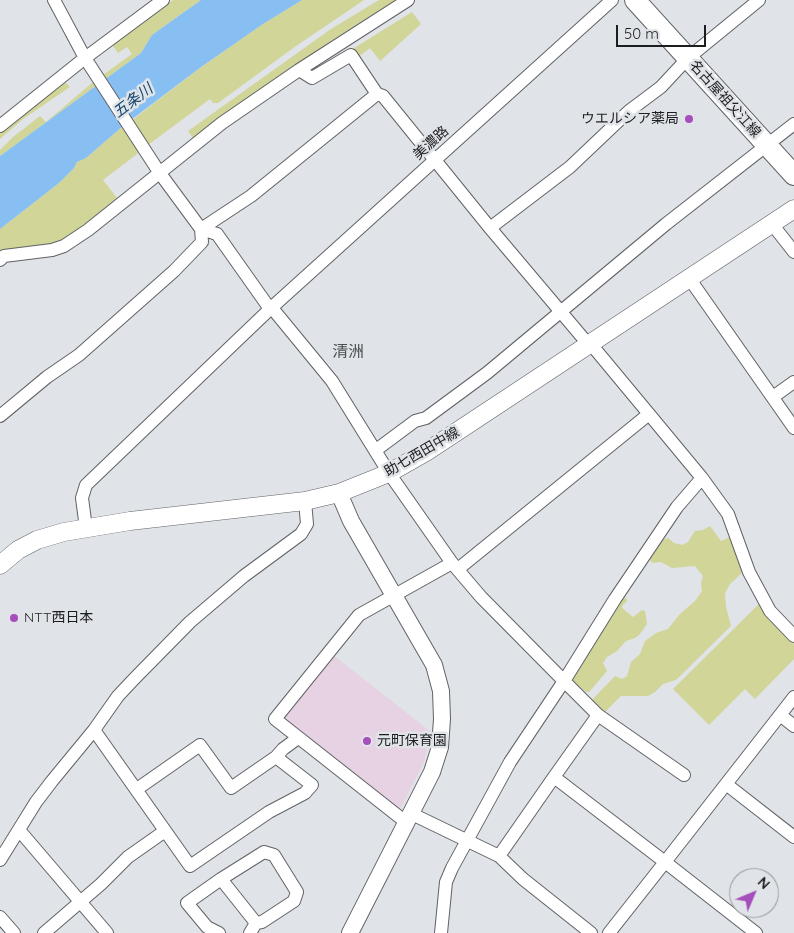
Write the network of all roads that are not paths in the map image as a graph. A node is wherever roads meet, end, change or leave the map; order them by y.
1 (54, 0) edge
2 (164, 0) edge
3 (408, 0) edge
4 (612, 0) edge
5 (635, 0) edge
6 (758, 0) edge
7 (688, 58) junction
8 (87, 62) junction
9 (299, 70) junction
10 (377, 94) junction
11 (794, 124) edge
12 (0, 126) edge
13 (767, 146) junction
14 (435, 160) junction
15 (156, 168) junction
16 (794, 175) edge
17 (794, 209) edge
18 (772, 224) junction
19 (490, 228) junction
20 (201, 230) junction
21 (794, 252) edge
22 (0, 260) edge
23 (689, 278) junction
24 (271, 308) junction
25 (561, 310) junction
26 (589, 344) junction
27 (794, 382) edge
28 (773, 397) junction
29 (649, 414) junction
30 (0, 416) edge
31 (794, 428) edge
32 (376, 450) junction
33 (389, 472) junction
34 (702, 478) junction
35 (339, 492) junction
36 (305, 500) junction
37 (86, 528) junction
38 (0, 565) edge
39 (455, 566) junction
40 (394, 595) junction
41 (794, 636) edge
42 (564, 681) junction
43 (794, 697) edge
44 (598, 715) junction
45 (780, 715) junction
46 (794, 726) edge
47 (94, 730) junction
48 (298, 738) junction
49 (276, 757) junction
50 (684, 775) dead end
51 (554, 777) junction
52 (726, 784) junction
53 (136, 789) junction
54 (409, 819) junction
55 (19, 830) junction
56 (165, 831) junction
57 (794, 837) edge
58 (466, 841) junction
59 (499, 856) junction
60 (0, 860) edge
61 (665, 862) junction
62 (221, 880) junction
63 (80, 901) junction
64 (0, 917) edge
65 (253, 928) edge
66 (14, 933) edge
67 (44, 933) edge
68 (107, 933) edge
69 (219, 933) edge
70 (350, 933) edge
71 (441, 933) edge
72 (592, 933) edge
73 (609, 933) edge
74 (756, 933) edge

1 - 8 street
2 - 8 street
3 - 9 street
4 - 14 street, 美濃路
5 - 7 main road, 名古屋祖父江線
6 - 7 street
7 - 13 main road, 名古屋祖父江線
7 - 19 street
8 - 12 street
8 - 15 street
9 - 10 street
9 - 15 street
10 - 14 street
10 - 20 street
11 - 13 street
13 - 16 main road, 名古屋祖父江線
13 - 25 street
14 - 19 street
14 - 24 street, 美濃路
15 - 20 street
15 - 22 street
17 - 18 main road, 助七西田中線
18 - 21 street
18 - 23 main road, 助七西田中線
19 - 25 street
20 - 24 street
20 - 30 street
23 - 26 main road, 助七西田中線
23 - 28 street
24 - 32 street
24 - 37 street, 美濃路
25 - 26 street
25 - 32 street
26 - 29 street
26 - 33 main road, 助七西田中線
27 - 28 street
28 - 31 street
29 - 34 street
29 - 39 street
32 - 33 street
33 - 35 main road, 助七西田中線
33 - 39 street
34 - 41 street
34 - 42 street
35 - 36 main road, 助七西田中線
35 - 40 street
36 - 37 main road, 助七西田中線
36 - 47 street
37 - 38 main road, 助七西田中線
39 - 40 street
39 - 42 street
40 - 48 street
40 - 54 street
42 - 44 street
42 - 58 street
43 - 45 street
44 - 50 street
44 - 51 street
45 - 46 street
45 - 52 street
47 - 53 street
47 - 55 street
48 - 49 street
48 - 54 street
49 - 53 street
49 - 56 street
51 - 59 street
51 - 61 street
52 - 57 street
52 - 61 street
53 - 56 street
54 - 58 street
54 - 70 street
55 - 60 street
55 - 63 street
56 - 63 street
58 - 59 street
58 - 71 street
59 - 72 street
61 - 73 street
61 - 74 street
62 - 65 street
62 - 65 street
62 - 69 street
63 - 67 street
63 - 68 street
64 - 66 street

